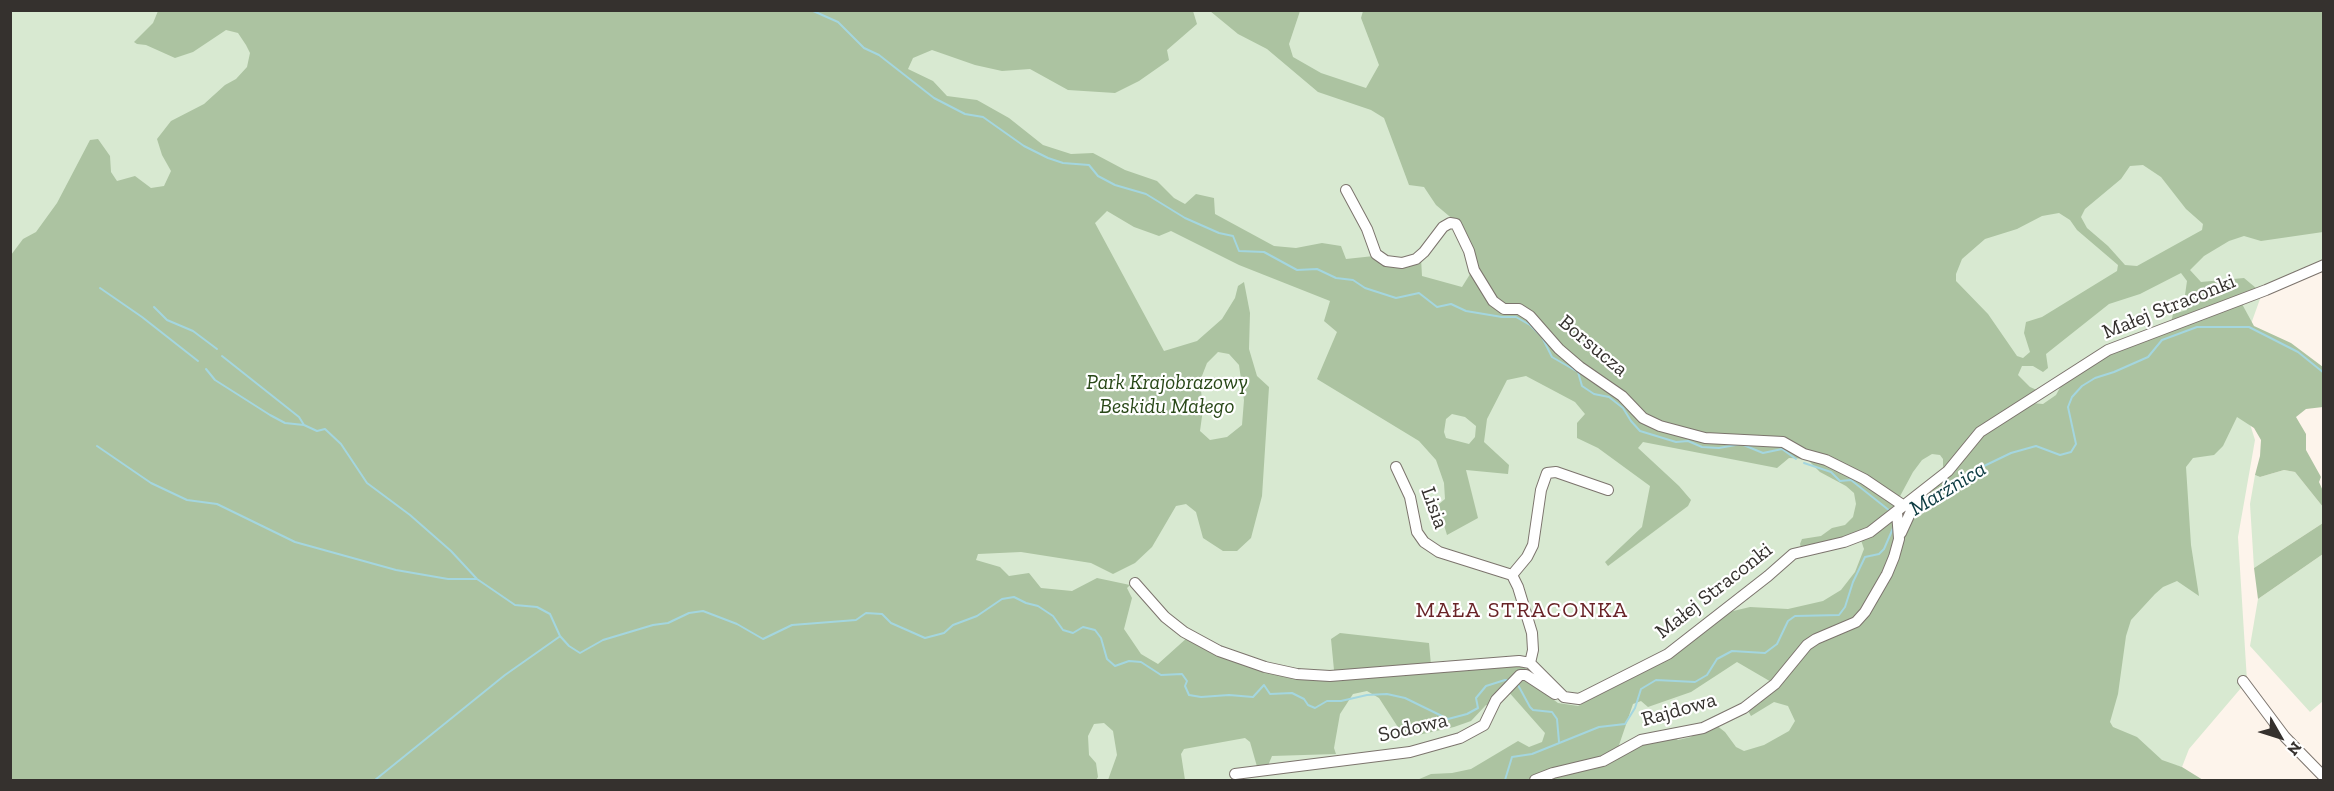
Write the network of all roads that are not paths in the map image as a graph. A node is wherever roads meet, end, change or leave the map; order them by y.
1 (1346, 190) dead end
2 (2324, 265) edge
3 (1396, 467) dead end
4 (1608, 490) dead end
5 (1918, 495) junction
6 (1900, 511) junction
7 (1899, 535) junction
8 (1512, 575) junction
9 (1135, 583) dead end
10 (1530, 663) junction
11 (2243, 681) dead end
12 (1564, 697) junction
13 (1235, 774) dead end
14 (2324, 777) edge
15 (1535, 780) edge

1 - 6 street, Borsucza
2 - 5 street, Małej Straconki
3 - 8 street, Lisia
4 - 8 street
5 - 6 street, Małej Straconki
5 - 7 street, Rajdowa
6 - 7 street, Rajdowa
6 - 12 street, Małej Straconki
7 - 15 street, Rajdowa
8 - 10 street
9 - 10 street
10 - 12 street
11 - 14 street
12 - 13 street, Sodowa

